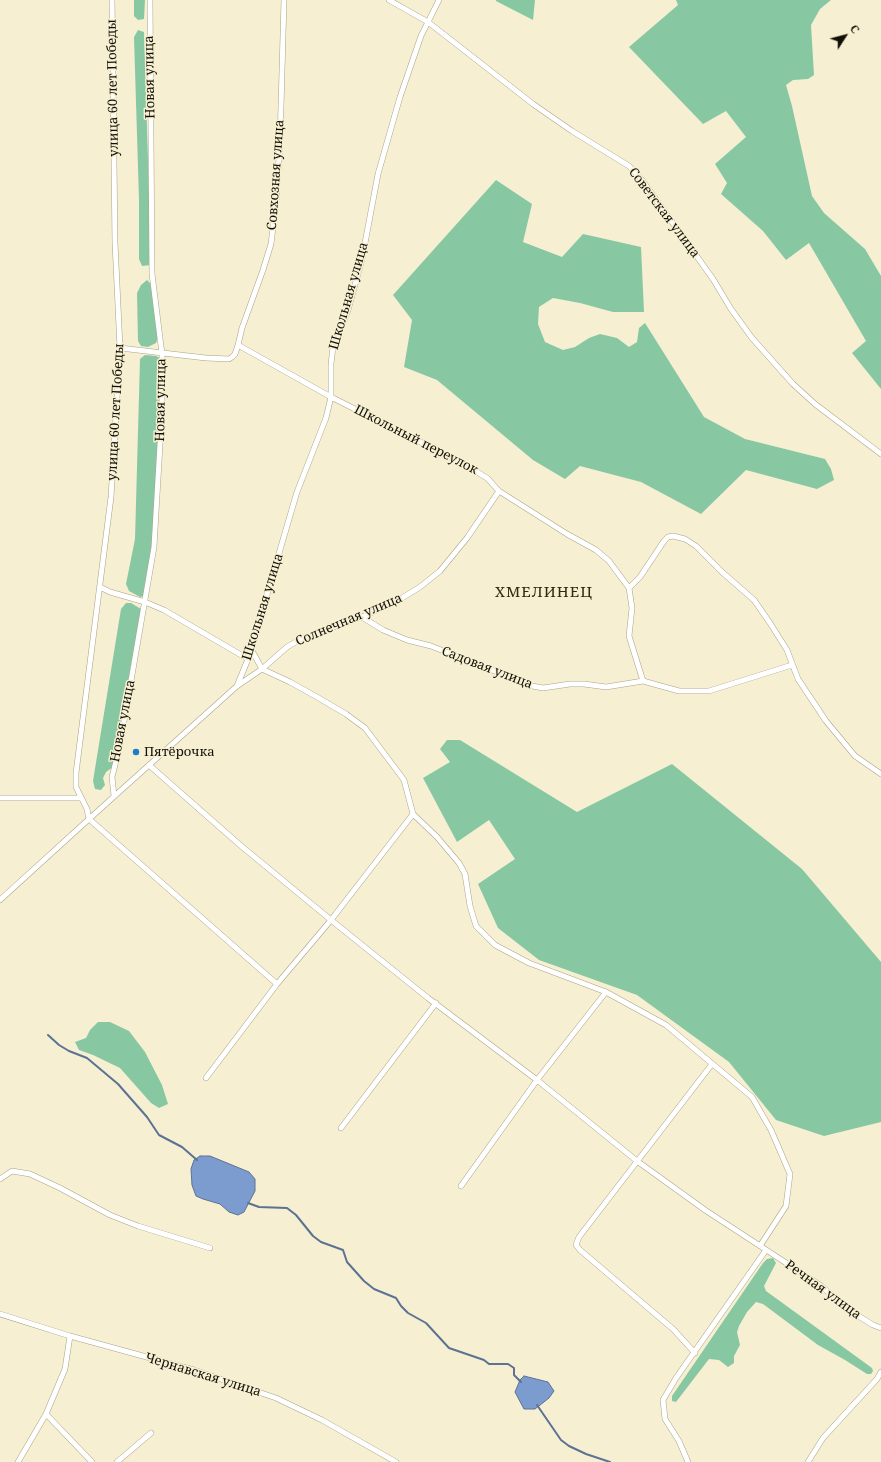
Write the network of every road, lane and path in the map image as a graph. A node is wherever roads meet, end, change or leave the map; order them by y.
1 (112, 0) edge
2 (150, 0) edge
3 (284, 0) edge
4 (389, 0) edge
5 (439, 0) edge
6 (428, 22) junction
7 (238, 345) junction
8 (120, 348) junction
9 (162, 354) junction
10 (331, 397) junction
11 (881, 454) edge
12 (499, 491) junction
13 (100, 587) junction
14 (629, 588) junction
15 (145, 602) junction
16 (362, 617) junction
17 (251, 649) junction
18 (248, 659) junction
19 (792, 665) junction
20 (262, 669) junction
21 (643, 681) junction
22 (237, 686) junction
23 (149, 765) junction
24 (881, 774) edge
25 (114, 796) junction
26 (0, 798) edge
27 (81, 798) junction
28 (413, 814) junction
29 (89, 819) junction
30 (0, 900) edge
31 (331, 920) junction
32 (277, 984) junction
33 (606, 992) junction
34 (436, 1003) junction
35 (712, 1064) junction
36 (206, 1078) dead end
37 (537, 1080) junction
38 (341, 1128) dead end
39 (637, 1161) junction
40 (0, 1179) edge
41 (461, 1186) dead end
42 (760, 1246) junction
43 (210, 1248) dead end
44 (766, 1250) junction
45 (0, 1314) edge
46 (881, 1328) edge
47 (70, 1336) junction
48 (695, 1353) junction
49 (881, 1372) edge
50 (46, 1414) junction
51 (151, 1433) dead end
52 (18, 1462) edge
53 (92, 1462) edge
54 (117, 1462) edge
55 (396, 1462) edge
56 (688, 1462) edge
57 (808, 1462) edge

1 - 8 street, улица 60 лет Победы
2 - 9 street, Новая улица
3 - 7 street, Совхозная улица
4 - 6 street, Советская улица
5 - 6 street, Школьная улица
6 - 10 street, Школьная улица
6 - 11 street, Советская улица
7 - 9 street
7 - 10 street, Школьный переулок
8 - 9 street
8 - 13 street, улица 60 лет Победы
9 - 15 street, Новая улица
10 - 12 street, Школьный переулок
10 - 17 street, Школьная улица
12 - 14 street, Школьный переулок
12 - 16 street, Солнечная улица
13 - 15 street
13 - 27 street, улица 60 лет Победы
14 - 19 street
14 - 21 street, Школьный переулок
15 - 18 street
15 - 25 street, Новая улица
16 - 20 street, Солнечная улица
16 - 21 street, Садовая улица
17 - 18 street, Школьная улица
17 - 20 street
18 - 22 street, Школьная улица
19 - 21 street
19 - 24 street
20 - 22 street, Солнечная улица
20 - 28 street
22 - 23 street, Солнечная улица
23 - 25 street, Солнечная улица
23 - 31 street, Речная улица
25 - 29 street, Солнечная улица
26 - 27 street
27 - 29 street, улица 60 лет Победы
28 - 31 street
28 - 33 street
29 - 30 street, Солнечная улица
29 - 32 street
31 - 32 street
31 - 34 street, Речная улица
32 - 36 street
33 - 35 street
33 - 37 street
34 - 37 street, Речная улица
34 - 38 street
35 - 39 street
35 - 42 street
37 - 39 street, Речная улица
37 - 41 street
39 - 42 street, Речная улица
39 - 48 street
40 - 43 street
42 - 44 street, Речная улица
44 - 46 street, Речная улица
44 - 48 street
45 - 47 street, Чернавская улица
47 - 50 street
47 - 55 street, Чернавская улица
48 - 56 street
49 - 57 street
50 - 52 street
50 - 53 street
51 - 54 street

